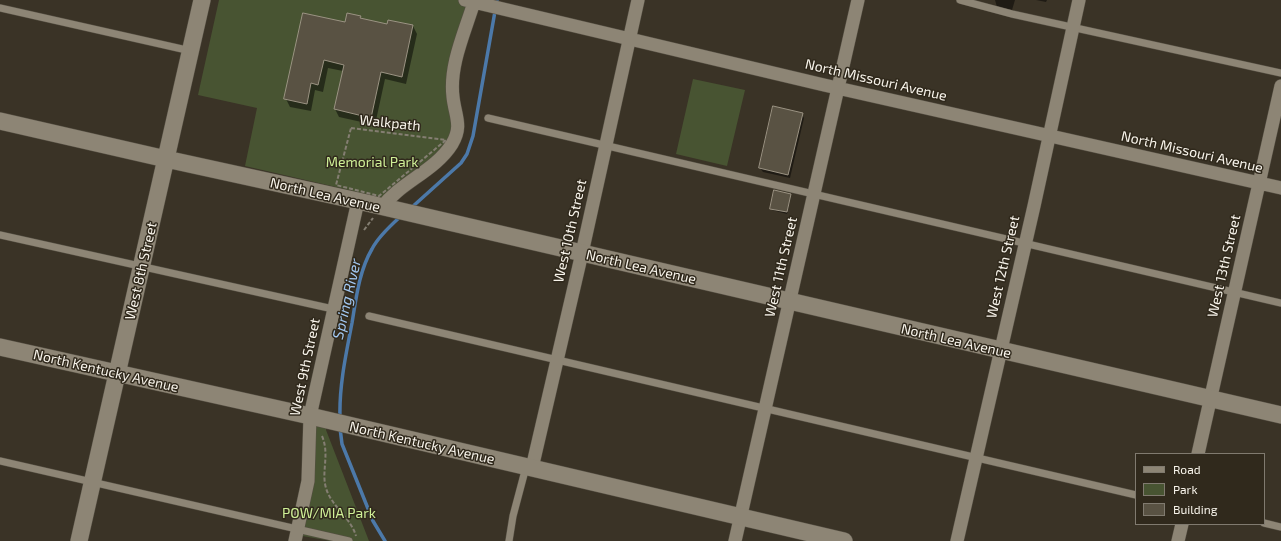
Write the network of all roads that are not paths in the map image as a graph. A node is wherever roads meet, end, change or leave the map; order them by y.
1 (202, 0) edge
2 (638, 0) edge
3 (858, 0) edge
4 (960, 0) edge
5 (1079, 0) edge
6 (470, 1) edge
7 (0, 8) edge
8 (1073, 27) junction
9 (629, 40) junction
10 (191, 51) junction
11 (1281, 73) edge
12 (1281, 86) edge
13 (838, 88) junction
14 (488, 118) dead end
15 (0, 121) edge
16 (1049, 136) junction
17 (606, 145) junction
18 (166, 159) junction
19 (1259, 183) junction
20 (1281, 188) edge
21 (814, 194) junction
22 (358, 201) junction
23 (386, 208) junction
24 (0, 235) edge
25 (1025, 244) junction
26 (582, 253) junction
27 (142, 267) junction
28 (1234, 292) junction
29 (790, 302) junction
30 (1281, 303) edge
31 (334, 309) junction
32 (369, 316) dead end
33 (0, 347) edge
34 (1000, 351) junction
35 (557, 360) junction
36 (117, 374) junction
37 (1210, 399) junction
38 (765, 409) junction
39 (1281, 415) edge
40 (310, 416) junction
41 (1198, 453) edge
42 (976, 458) junction
43 (0, 461) edge
44 (529, 468) junction
45 (92, 482) junction
46 (1135, 495) edge
47 (741, 517) junction
48 (1265, 523) edge
49 (1182, 525) edge
50 (1281, 527) edge
51 (297, 535) edge
52 (78, 541) edge
53 (349, 541) edge
54 (509, 541) edge
55 (735, 541) edge
56 (844, 541) edge
57 (957, 541) edge
58 (1178, 541) edge

1 - 10 street, West 8th Street
2 - 9 street, West 10th Street
3 - 13 street, West 11th Street
4 - 8 lane
5 - 8 street, West 12th Street
6 - 9 street, North Missouri Avenue
6 - 23 street
7 - 10 lane
8 - 11 lane
8 - 16 street, West 12th Street
9 - 13 street, North Missouri Avenue
9 - 17 street, West 10th Street
10 - 18 street, West 8th Street
12 - 19 street, West 13th Street
13 - 16 street, North Missouri Avenue
13 - 21 street, West 11th Street
14 - 17 lane
15 - 18 street, North Lea Avenue
16 - 19 street, North Missouri Avenue
16 - 25 street, West 12th Street
17 - 21 lane
17 - 26 street, West 10th Street
18 - 22 street, North Lea Avenue
18 - 27 street, West 8th Street
19 - 20 street, North Missouri Avenue
19 - 28 street, West 13th Street
21 - 25 lane
21 - 29 street, West 11th Street
22 - 23 street, North Lea Avenue
22 - 31 street, West 9th Street
23 - 26 street, North Lea Avenue
24 - 27 lane
25 - 28 lane
25 - 34 street, West 12th Street
26 - 29 street, North Lea Avenue
26 - 35 street, West 10th Street
27 - 31 lane
27 - 36 street, West 8th Street
28 - 30 lane
28 - 37 street, West 13th Street
29 - 34 street, North Lea Avenue
29 - 38 street, West 11th Street
31 - 40 street, West 9th Street
32 - 35 lane
33 - 36 street, North Kentucky Avenue
34 - 37 street, North Lea Avenue
34 - 42 street, West 12th Street
35 - 38 lane
35 - 44 street, West 10th Street
36 - 40 street, North Kentucky Avenue
36 - 45 street, West 8th Street
37 - 39 street, North Lea Avenue
37 - 41 street, West 13th Street
38 - 42 lane
38 - 47 street, West 11th Street
40 - 44 street, North Kentucky Avenue
40 - 51 street, West 9th Street
42 - 46 lane
42 - 57 street, West 12th Street
43 - 45 lane
44 - 47 street, North Kentucky Avenue
44 - 54 lane
45 - 51 lane
45 - 52 street, West 8th Street
47 - 55 street, West 11th Street
47 - 56 street, North Kentucky Avenue
48 - 50 lane
49 - 58 street
51 - 53 lane

